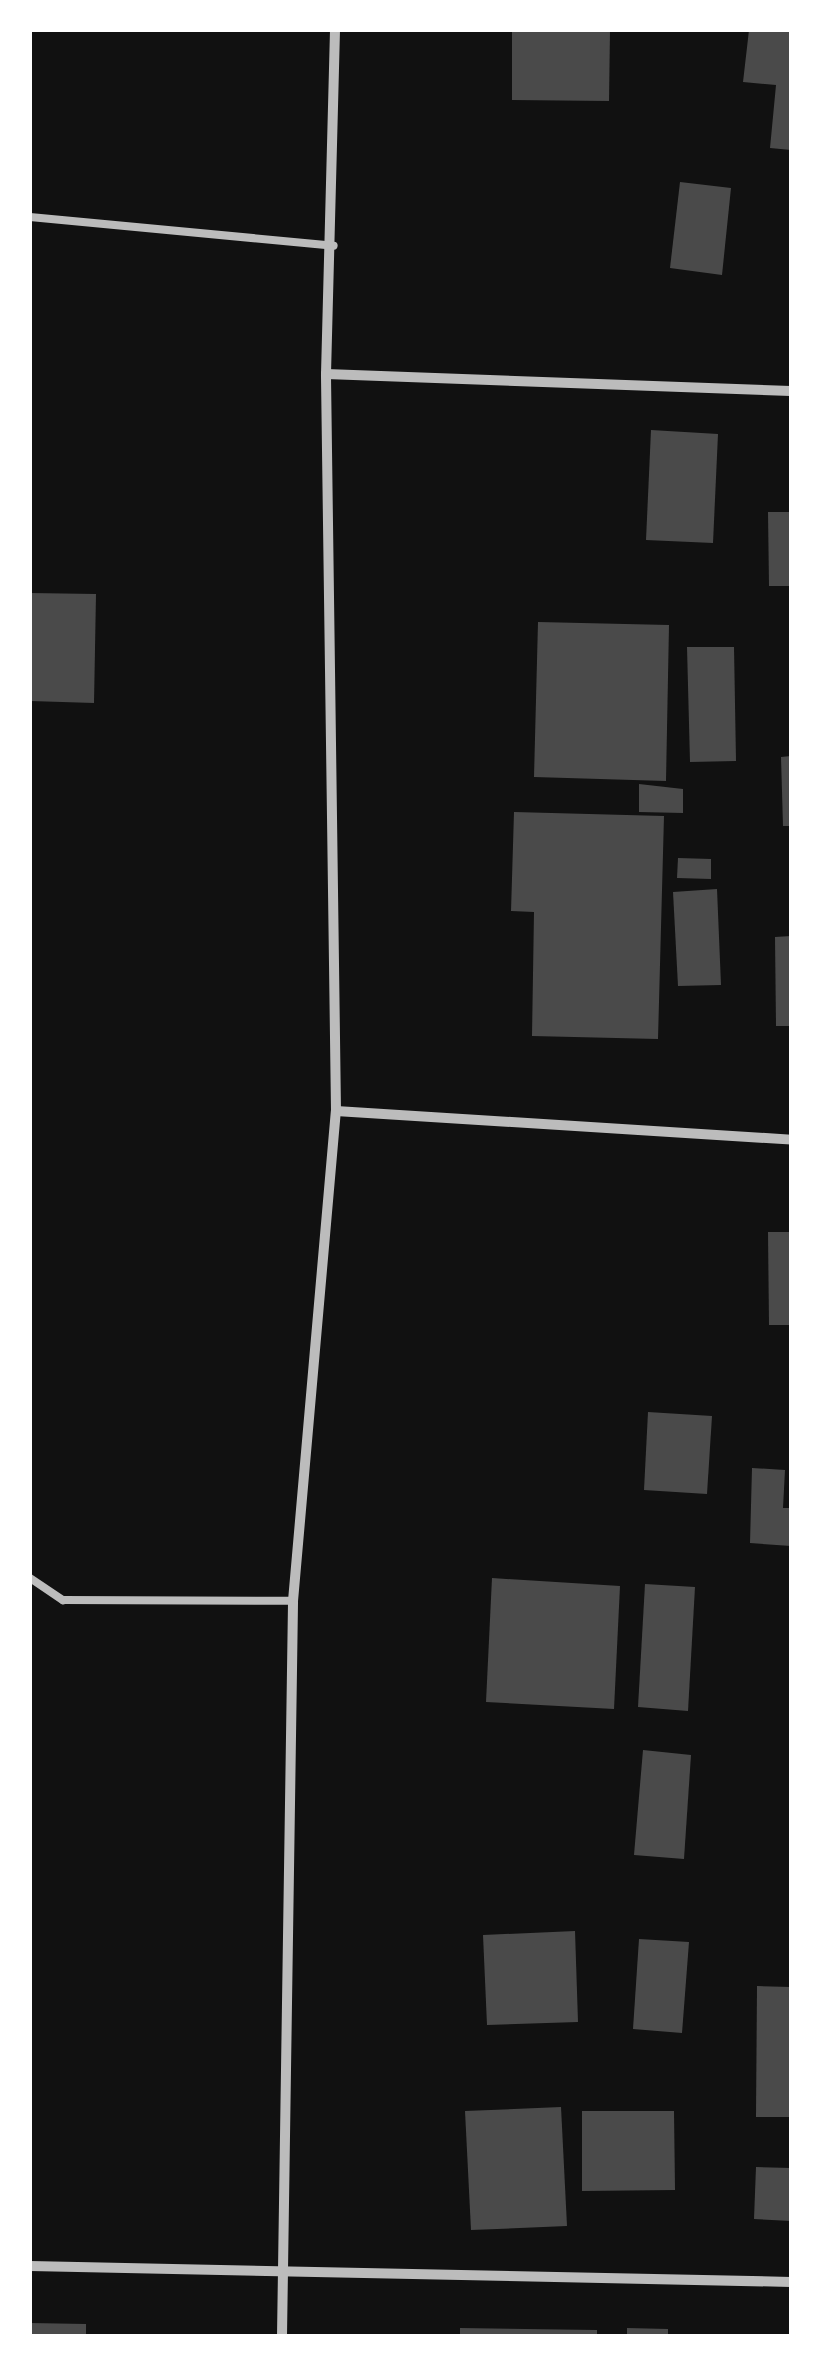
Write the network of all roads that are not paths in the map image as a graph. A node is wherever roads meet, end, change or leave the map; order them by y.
1 (335, 30) edge
2 (30, 217) edge
3 (334, 246) junction
4 (326, 374) junction
5 (791, 391) edge
6 (336, 1110) junction
7 (791, 1140) edge
8 (30, 1578) edge
9 (293, 1601) junction
10 (30, 2266) edge
11 (284, 2268) junction
12 (791, 2282) edge
13 (282, 2336) edge

1 - 3 street
2 - 3 lane
3 - 4 street
4 - 5 street
4 - 6 street
6 - 7 street
6 - 9 street
8 - 9 lane
9 - 11 street
10 - 11 street
11 - 12 street
11 - 13 street

